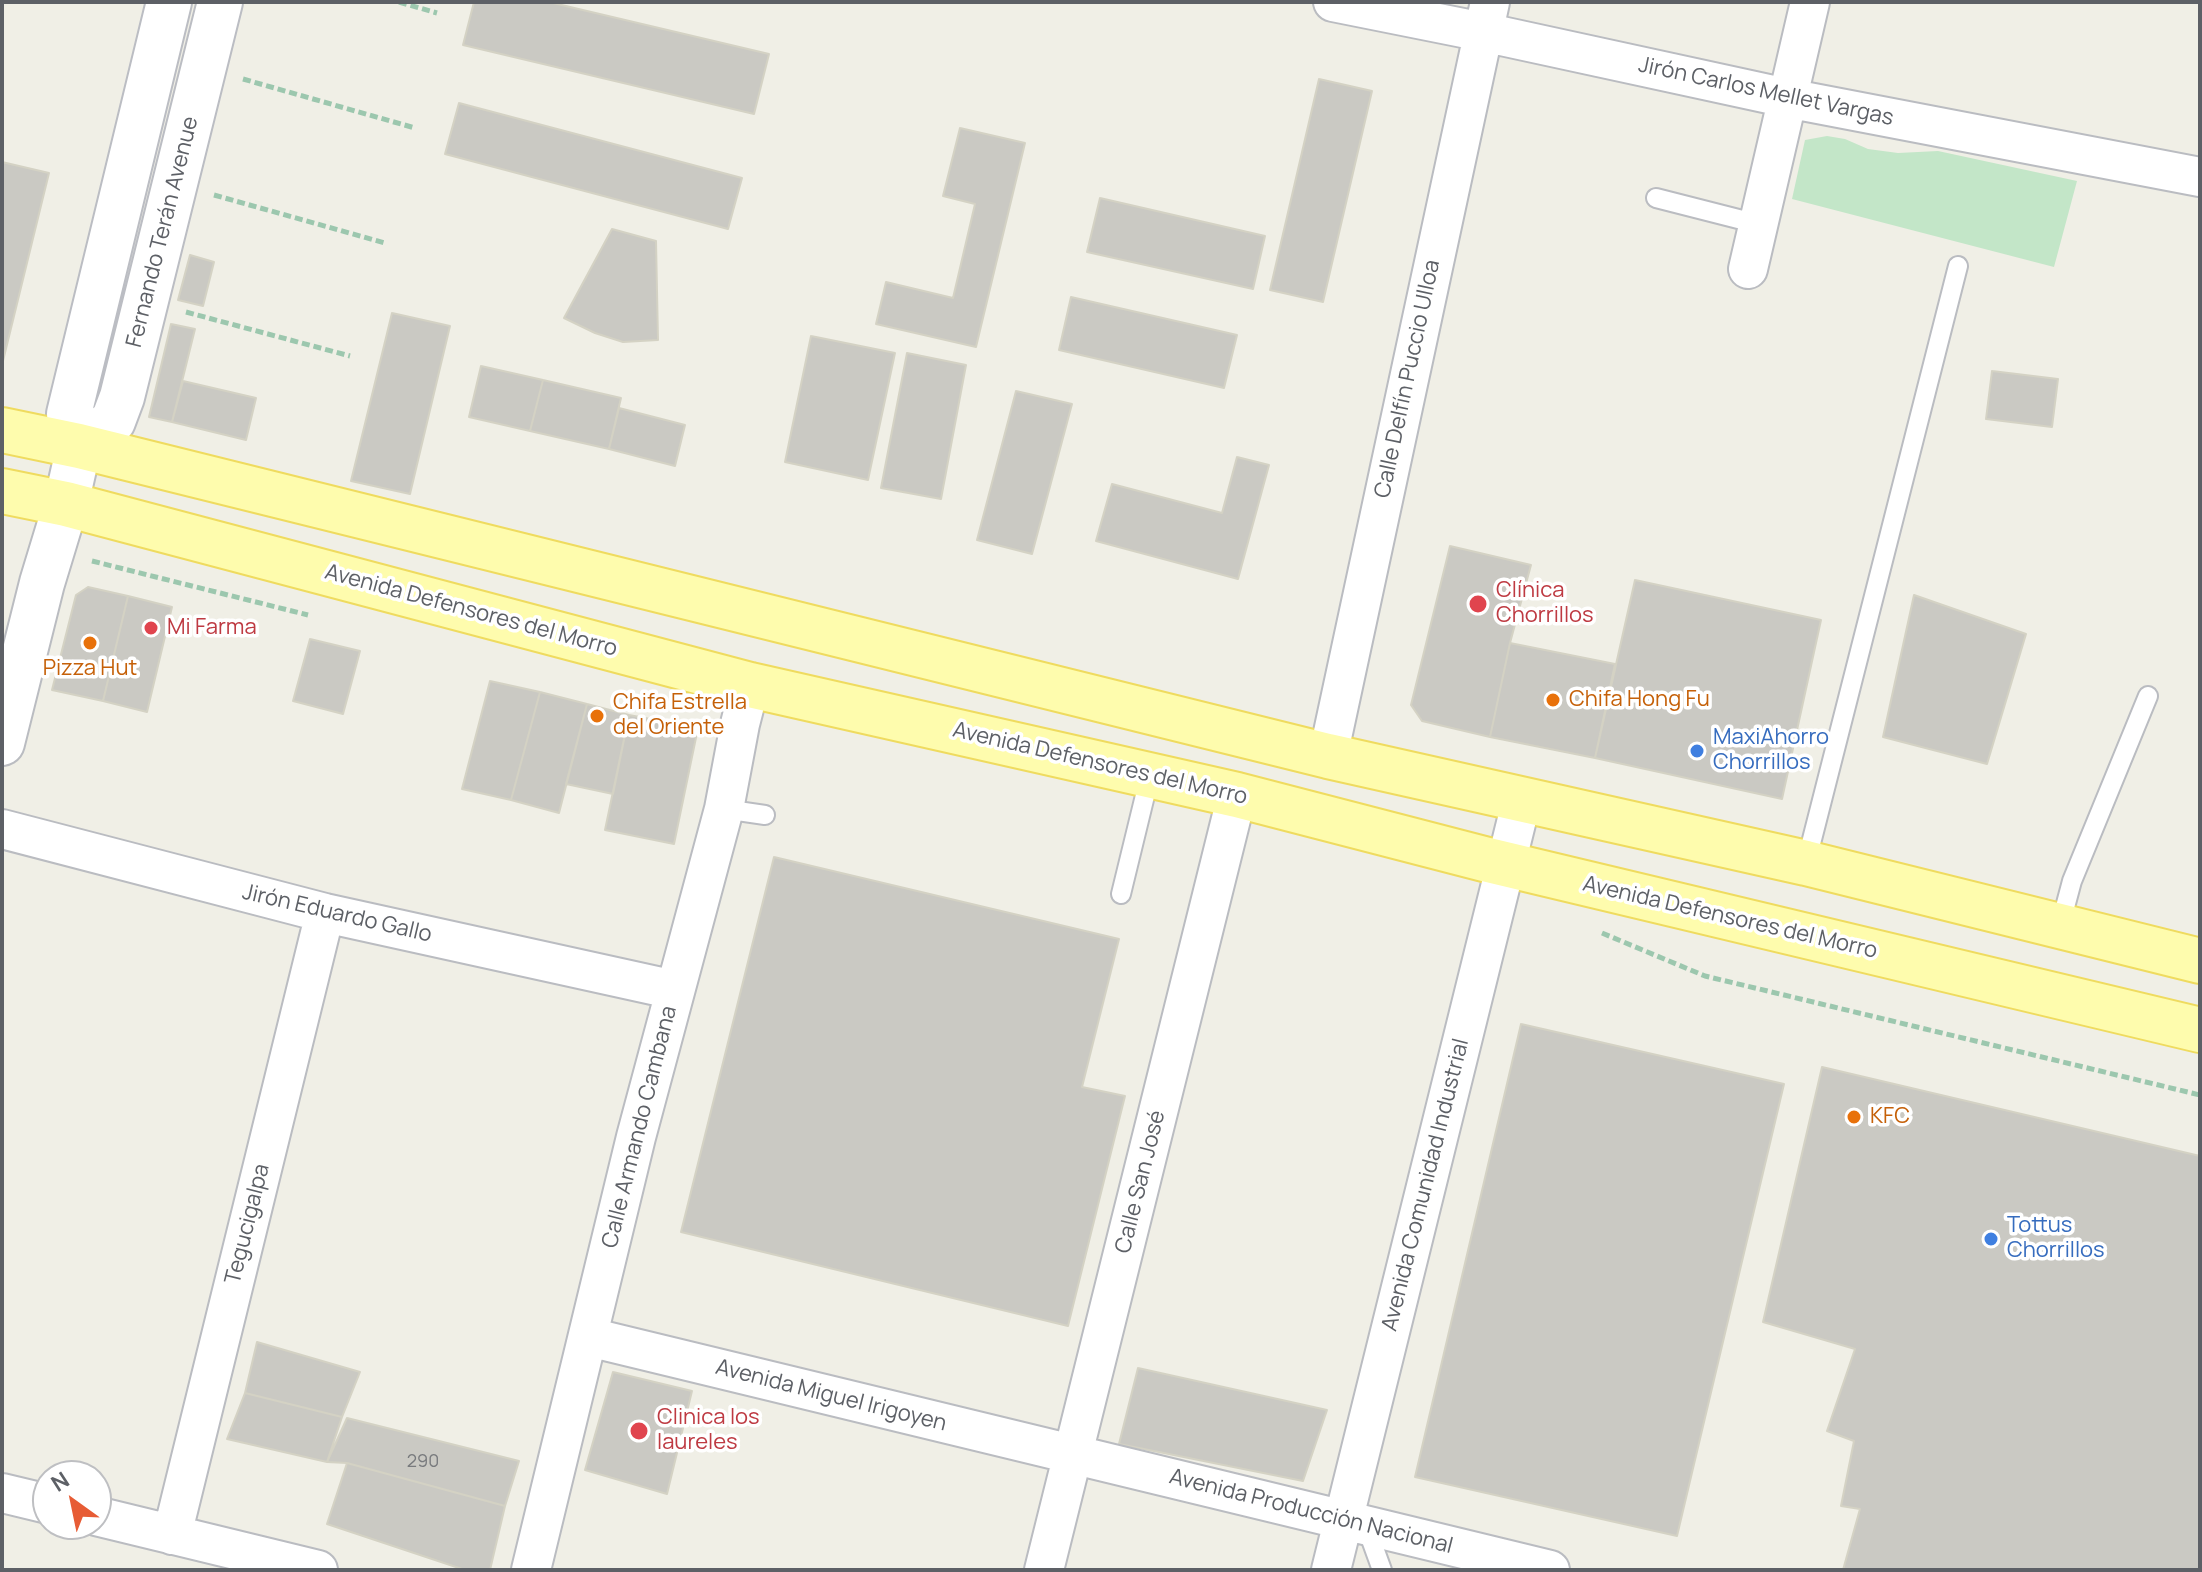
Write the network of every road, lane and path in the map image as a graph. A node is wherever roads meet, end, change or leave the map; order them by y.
1 (169, 2) edge
2 (220, 2) edge
3 (399, 2) edge
4 (1333, 2) edge
5 (1810, 2) edge
6 (437, 13) dead end
7 (1486, 17) edge
8 (204, 68) junction
9 (1787, 98) junction
10 (415, 128) dead end
11 (2200, 177) edge
12 (175, 184) junction
13 (1656, 198) dead end
14 (1758, 224) junction
15 (385, 243) dead end
16 (1958, 266) dead end
17 (1748, 269) dead end
18 (146, 302) junction
19 (350, 356) dead end
20 (2, 430) edge
21 (79, 446) junction
22 (2, 491) edge
23 (66, 504) junction
24 (750, 685) junction
25 (2148, 696) dead end
26 (2, 743) edge
27 (1328, 756) junction
28 (1150, 775) junction
29 (1237, 795) junction
30 (1522, 799) junction
31 (724, 809) junction
32 (765, 815) dead end
33 (2, 829) edge
34 (1806, 863) junction
35 (1506, 864) junction
36 (1121, 894) dead end
37 (325, 913) junction
38 (2060, 926) junction
39 (2200, 961) edge
40 (675, 990) junction
41 (2200, 1030) edge
42 (589, 1337) junction
43 (1072, 1455) junction
44 (2, 1493) edge
45 (32, 1500) edge
46 (112, 1520) edge
47 (1355, 1523) junction
48 (172, 1535) junction
49 (318, 1570) edge
50 (531, 1570) edge
51 (1044, 1570) edge
52 (1331, 1570) edge
53 (1382, 1570) edge
54 (1550, 1570) edge

1 - 21 main road
2 - 8 main road, Fernando Terán Avenue
3 - 6 path
4 - 7 street, Jirón Carlos Mellet Vargas
5 - 9 street
7 - 9 street, Jirón Carlos Mellet Vargas
7 - 27 street, Calle Delfín Puccio Ulloa
8 - 10 path
8 - 12 main road, Fernando Terán Avenue
9 - 11 street, Jirón Carlos Mellet Vargas
9 - 14 street
12 - 15 path
12 - 18 main road, Fernando Terán Avenue
13 - 14 lane
14 - 17 street
16 - 34 lane
18 - 19 path
18 - 21 main road, Fernando Terán Avenue
20 - 21 main road
21 - 23 main road
21 - 27 main road
22 - 23 main road, Avenida Defensores del Morro
23 - 24 main road, Avenida Defensores del Morro
23 - 26 main road
24 - 28 main road, Avenida Defensores del Morro
24 - 31 street, Calle Armando Cambana
25 - 38 lane
27 - 30 main road
28 - 29 main road, Avenida Defensores del Morro
28 - 36 lane
29 - 35 main road, Avenida Defensores del Morro
29 - 43 street, Calle San José
30 - 34 main road
30 - 35 street, Avenida Comunidad Industrial
31 - 32 lane
31 - 40 street, Calle Armando Cambana
33 - 37 street, Jirón Eduardo Gallo
34 - 38 main road
35 - 41 main road, Avenida Defensores del Morro
35 - 47 street, Avenida Comunidad Industrial
37 - 40 street, Jirón Eduardo Gallo
37 - 48 street, Tegucigalpa
38 - 39 main road
40 - 42 street, Calle Armando Cambana
42 - 43 street, Avenida Miguel Irigoyen
42 - 50 street, Calle Armando Cambana
43 - 47 street, Avenida Producción Nacional
43 - 51 street, Calle San José
44 - 45 street
46 - 48 street
47 - 52 street, Avenida Comunidad Industrial
47 - 53 lane
47 - 54 street, Avenida Producción Nacional
48 - 49 street

